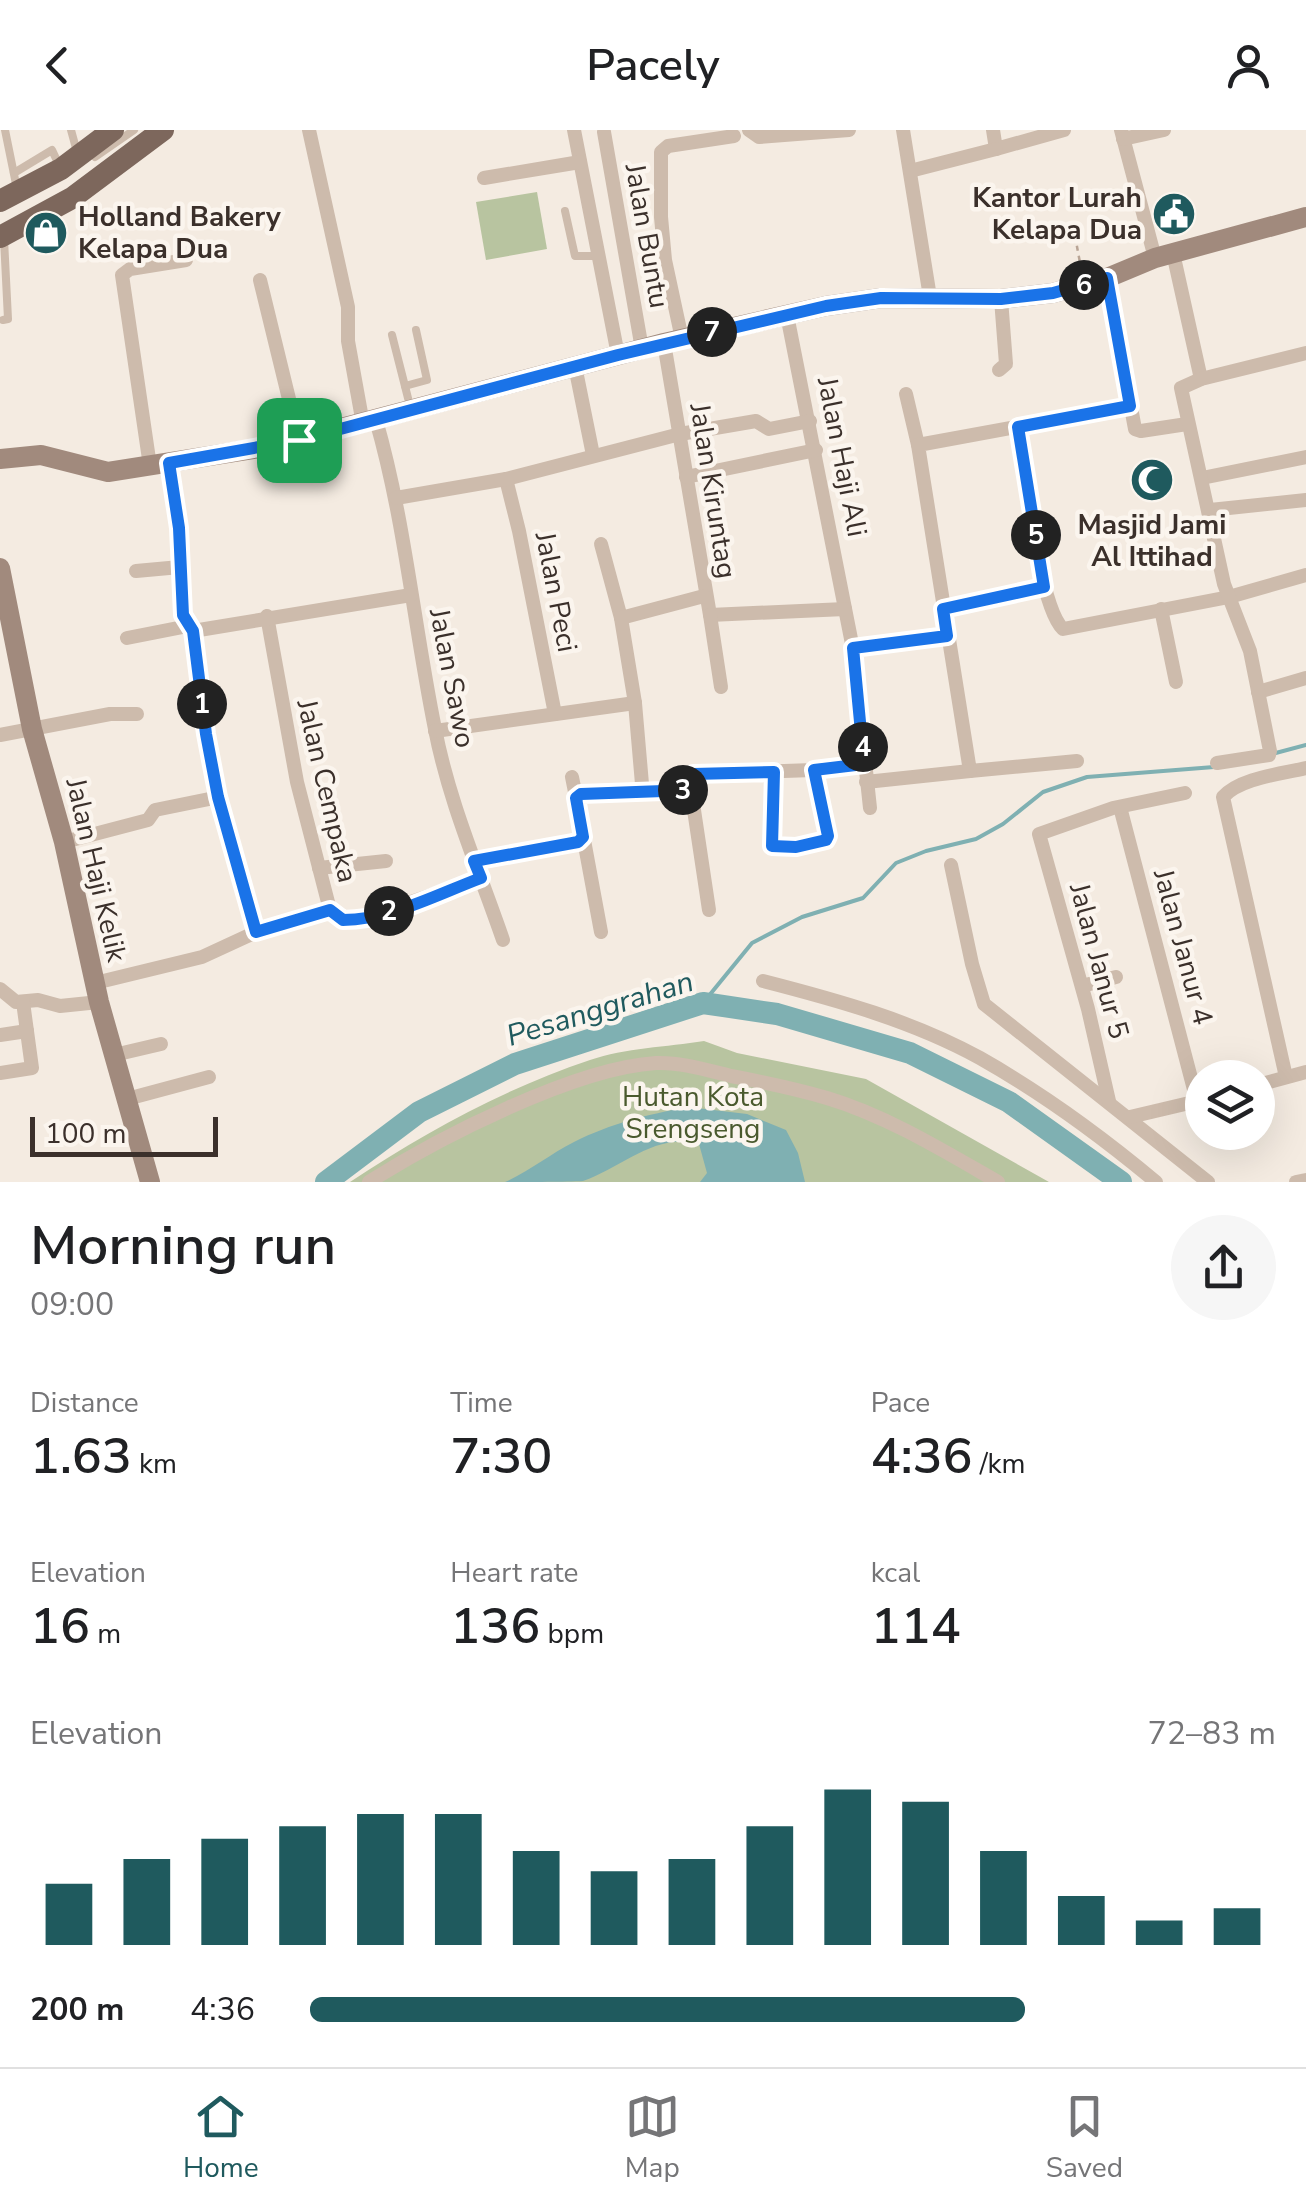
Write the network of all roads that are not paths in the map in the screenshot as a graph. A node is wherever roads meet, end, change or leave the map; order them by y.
1 (5, 130) edge
2 (113, 130) edge
3 (134, 130) edge
4 (150, 130) edge
5 (164, 130) edge
6 (309, 130) edge
7 (574, 130) edge
8 (749, 130) edge
9 (849, 130) edge
10 (903, 130) edge
11 (993, 130) edge
12 (1064, 130) edge
13 (1164, 130) edge
14 (604, 132) edge
15 (1122, 134) edge
16 (734, 136) dead end
17 (72, 144) edge
18 (996, 149) junction
19 (580, 162) junction
20 (910, 172) junction
21 (484, 178) dead end
22 (11, 189) edge
23 (565, 211) dead end
24 (1306, 217) edge
25 (1, 227) edge
26 (596, 256) junction
27 (1164, 256) junction
28 (186, 260) dead end
29 (3, 270) edge
30 (1107, 278) junction
31 (260, 280) dead end
32 (930, 296) junction
33 (1001, 299) junction
34 (787, 315) junction
35 (3, 320) dead end
36 (416, 330) dead end
37 (392, 336) dead end
38 (673, 341) junction
39 (642, 349) junction
40 (1306, 354) edge
41 (618, 355) junction
42 (575, 366) junction
43 (999, 370) dead end
44 (1201, 379) junction
45 (405, 386) junction
46 (906, 394) dead end
47 (1130, 406) junction
48 (411, 411) junction
49 (810, 421) junction
50 (370, 422) junction
51 (1188, 424) junction
52 (1018, 427) junction
53 (680, 434) junction
54 (299, 440) junction
55 (918, 445) junction
56 (816, 450) junction
57 (593, 455) junction
58 (1306, 457) edge
59 (0, 458) edge
60 (160, 465) junction
61 (686, 477) junction
62 (1202, 478) junction
63 (506, 479) junction
64 (396, 498) junction
65 (1306, 500) edge
66 (1210, 510) junction
67 (602, 544) dead end
68 (0, 568) edge
69 (180, 568) junction
70 (136, 571) dead end
71 (1306, 575) edge
72 (1044, 587) junction
73 (410, 594) junction
74 (704, 596) junction
75 (1228, 597) junction
76 (845, 609) junction
77 (943, 609) junction
78 (1161, 610) junction
79 (710, 615) junction
80 (267, 616) junction
81 (621, 618) junction
82 (191, 628) junction
83 (947, 636) junction
84 (127, 638) dead end
85 (853, 648) junction
86 (1306, 678) edge
87 (1176, 682) dead end
88 (721, 687) dead end
89 (1258, 692) junction
90 (635, 703) junction
91 (138, 714) dead end
92 (555, 714) junction
93 (32, 730) junction
94 (435, 731) junction
95 (0, 735) edge
96 (1077, 760) dead end
97 (864, 764) junction
98 (1217, 764) dead end
99 (970, 766) junction
100 (1306, 768) edge
101 (814, 770) junction
102 (774, 772) junction
103 (572, 778) dead end
104 (866, 782) junction
105 (639, 790) junction
106 (691, 790) junction
107 (1184, 794) dead end
108 (218, 797) junction
109 (576, 798) junction
110 (1120, 806) junction
111 (870, 808) dead end
112 (583, 837) junction
113 (64, 842) junction
114 (386, 861) dead end
115 (474, 861) junction
116 (952, 864) dead end
117 (319, 868) junction
118 (481, 878) junction
119 (330, 910) junction
120 (709, 910) dead end
121 (256, 932) junction
122 (600, 932) dead end
123 (503, 940) dead end
124 (1116, 977) dead end
125 (763, 981) dead end
126 (1082, 986) junction
127 (0, 988) edge
128 (97, 992) junction
129 (23, 1002) junction
130 (27, 1031) junction
131 (0, 1035) edge
132 (161, 1044) dead end
133 (114, 1055) junction
134 (1189, 1060) edge
135 (1306, 1072) edge
136 (0, 1074) edge
137 (209, 1077) dead end
138 (1286, 1078) junction
139 (1275, 1081) edge
140 (128, 1099) junction
141 (1109, 1102) junction
142 (1185, 1104) edge
143 (1130, 1117) junction
144 (150, 1182) edge
145 (369, 1182) edge
146 (998, 1182) edge
147 (1156, 1182) edge
148 (1208, 1182) edge

1 - 22 lane
2 - 17 main road
3 - 25 lane
4 - 25 lane
5 - 25 main road
6 - 50 street, Jalan Sawo
7 - 19 street
8 - 9 street
10 - 20 street
11 - 18 street
12 - 18 street
13 - 15 street
14 - 39 street, Jalan Buntu
15 - 27 street
16 - 38 street, Jalan Kiruntag
17 - 22 main road
18 - 20 street
19 - 21 street
19 - 26 street
20 - 32 street
23 - 26 lane
24 - 27 street
25 - 29 lane
26 - 41 street
27 - 30 street
27 - 44 street
28 - 60 street
29 - 35 lane
30 - 33 street
30 - 47 street
31 - 54 street
32 - 33 street
32 - 34 street
33 - 43 street
34 - 38 street
34 - 49 street, Jalan Haji Ali
36 - 45 lane
37 - 45 lane
38 - 39 street
38 - 53 street, Jalan Kiruntag
39 - 41 street
40 - 44 street
41 - 42 street
42 - 48 street
42 - 57 street
44 - 51 street
45 - 48 lane
46 - 55 street
47 - 51 street
47 - 52 street
48 - 50 street
49 - 53 street
49 - 56 street, Jalan Haji Ali
50 - 54 street
50 - 64 street, Jalan Sawo
51 - 62 street
52 - 55 street
52 - 72 street
53 - 57 street
53 - 61 street, Jalan Kiruntag
54 - 60 street
55 - 77 street
56 - 61 street
56 - 76 street, Jalan Haji Ali
57 - 63 street
58 - 62 street
59 - 60 street
60 - 69 street
61 - 74 street, Jalan Kiruntag
62 - 66 street
63 - 64 street
63 - 92 street, Jalan Peci
64 - 73 street, Jalan Sawo
65 - 66 street
66 - 75 street
67 - 81 street
68 - 93 street, Jalan Haji Kelik
69 - 70 street
69 - 82 street
71 - 75 street
72 - 77 street
72 - 78 street
73 - 80 street
73 - 94 street, Jalan Sawo
74 - 79 street
74 - 81 street, Jalan Kiruntag
75 - 78 street
75 - 89 street
76 - 79 street
76 - 85 street, Jalan Haji Ali
77 - 83 street
78 - 87 street
79 - 88 street
80 - 82 street
80 - 117 street, Jalan Cempaka
81 - 90 street
82 - 84 street
82 - 108 street
83 - 85 street
83 - 99 street
85 - 97 street, Jalan Haji Ali
86 - 89 street
89 - 98 street
90 - 92 street
90 - 105 street
91 - 93 street
92 - 94 street
93 - 95 street
93 - 113 street, Jalan Haji Kelik
94 - 115 street, Jalan Sawo
96 - 99 street
97 - 101 street
97 - 104 street, Jalan Haji Ali
99 - 104 street
100 - 138 street
101 - 102 street
101 - 102 street
102 - 106 street
103 - 109 street
104 - 111 street, Jalan Haji Ali
105 - 106 street
105 - 109 street
106 - 120 street
107 - 110 street
108 - 113 street
108 - 121 street
109 - 112 street
110 - 126 street, Jalan Janur 5
110 - 134 street, Jalan Janur 4
112 - 115 street
112 - 122 street
113 - 128 street, Jalan Haji Kelik
114 - 117 street
115 - 118 street, Jalan Sawo
116 - 141 street
117 - 119 street, Jalan Cempaka
118 - 119 street
118 - 123 street, Jalan Sawo
119 - 121 street, Jalan Cempaka
121 - 128 street, Jalan Cempaka
124 - 126 street
125 - 147 street
126 - 141 street, Jalan Janur 5
127 - 129 street
128 - 129 street, Jalan Cempaka
128 - 133 street, Jalan Haji Kelik
129 - 130 street
130 - 131 street
130 - 136 street
132 - 133 street
133 - 140 street, Jalan Haji Kelik
135 - 138 street
137 - 140 street
138 - 139 street
140 - 144 street, Jalan Haji Kelik
141 - 143 street
142 - 143 street
143 - 148 street
145 - 146 street

